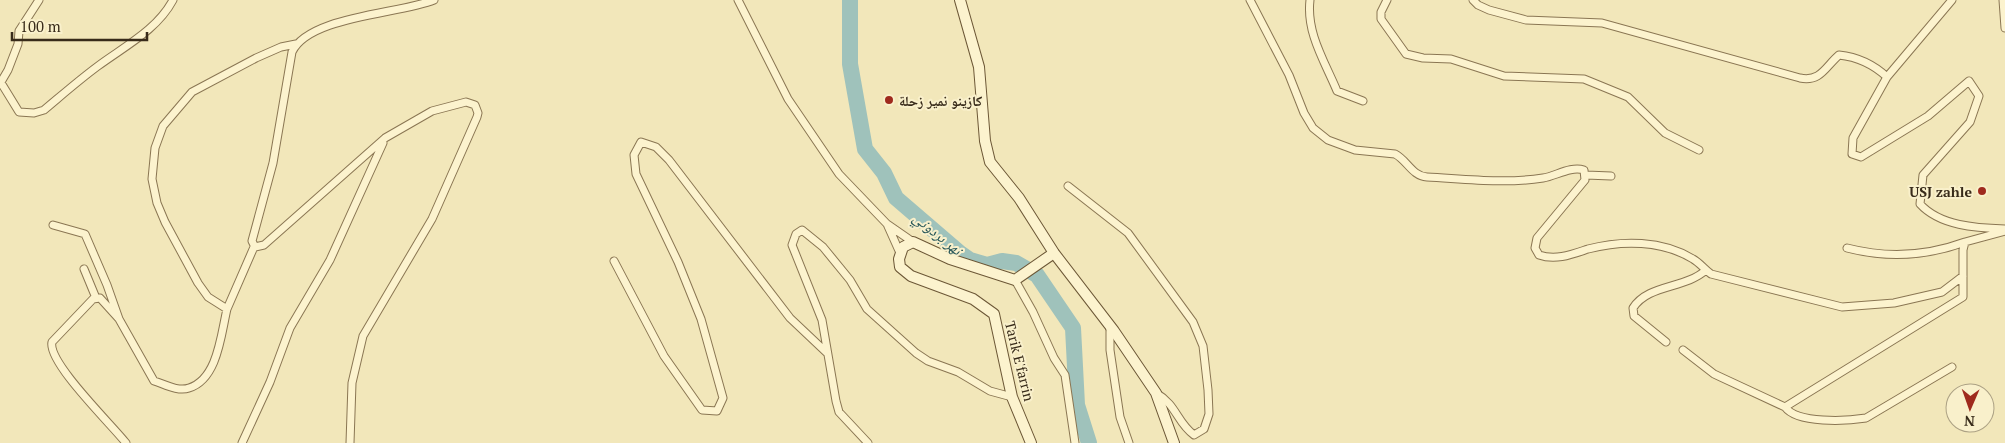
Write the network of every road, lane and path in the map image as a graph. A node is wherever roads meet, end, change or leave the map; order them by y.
1 (39, 0) edge
2 (173, 0) edge
3 (434, 0) edge
4 (738, 0) edge
5 (960, 0) edge
6 (1250, 0) edge
7 (1310, 0) edge
8 (1387, 0) edge
9 (1474, 0) edge
10 (1952, 0) edge
11 (2003, 0) edge
12 (2005, 28) edge
13 (296, 44) junction
14 (1887, 77) junction
15 (0, 81) edge
16 (1363, 101) dead end
17 (385, 138) junction
18 (1699, 150) dead end
19 (1586, 175) junction
20 (1611, 176) dead end
21 (1068, 186) dead end
22 (887, 224) junction
23 (53, 225) dead end
24 (2005, 230) edge
25 (913, 242) junction
26 (1965, 242) junction
27 (254, 247) junction
28 (1847, 248) dead end
29 (900, 253) junction
30 (1054, 253) junction
31 (614, 261) dead end
32 (84, 269) dead end
33 (1706, 270) junction
34 (1963, 276) junction
35 (1020, 277) junction
36 (96, 298) junction
37 (227, 309) junction
38 (119, 319) junction
39 (1110, 326) junction
40 (1666, 342) dead end
41 (1683, 350) dead end
42 (827, 353) junction
43 (1952, 367) dead end
44 (1156, 392) junction
45 (1012, 397) junction
46 (1785, 407) junction
47 (126, 443) edge
48 (242, 443) edge
49 (350, 443) edge
50 (868, 443) edge
51 (1031, 443) edge
52 (1075, 443) edge
53 (1129, 443) edge
54 (1174, 443) edge

1 - 15 street
2 - 15 street
3 - 13 street
4 - 22 street
5 - 30 street
6 - 19 street
7 - 16 street
8 - 18 street
9 - 14 street
10 - 14 street
11 - 12 street
13 - 27 street
13 - 37 street
14 - 24 street
17 - 27 street
17 - 48 street
17 - 49 street
19 - 20 street
19 - 33 street
21 - 44 street
22 - 25 street
22 - 29 street
23 - 38 street
24 - 26 street
25 - 29 street
25 - 35 street
26 - 28 street
26 - 34 street
27 - 37 street
29 - 45 street, Tarik E'farrin
30 - 35 street
30 - 39 street
31 - 42 street
32 - 36 street
33 - 34 street
33 - 40 street
34 - 46 street
35 - 52 street
36 - 38 street
36 - 47 street
37 - 38 street
39 - 44 street
39 - 53 street
41 - 46 street
42 - 45 street
42 - 50 street
43 - 46 street
44 - 54 street
45 - 51 street, Tarik E'farrin

